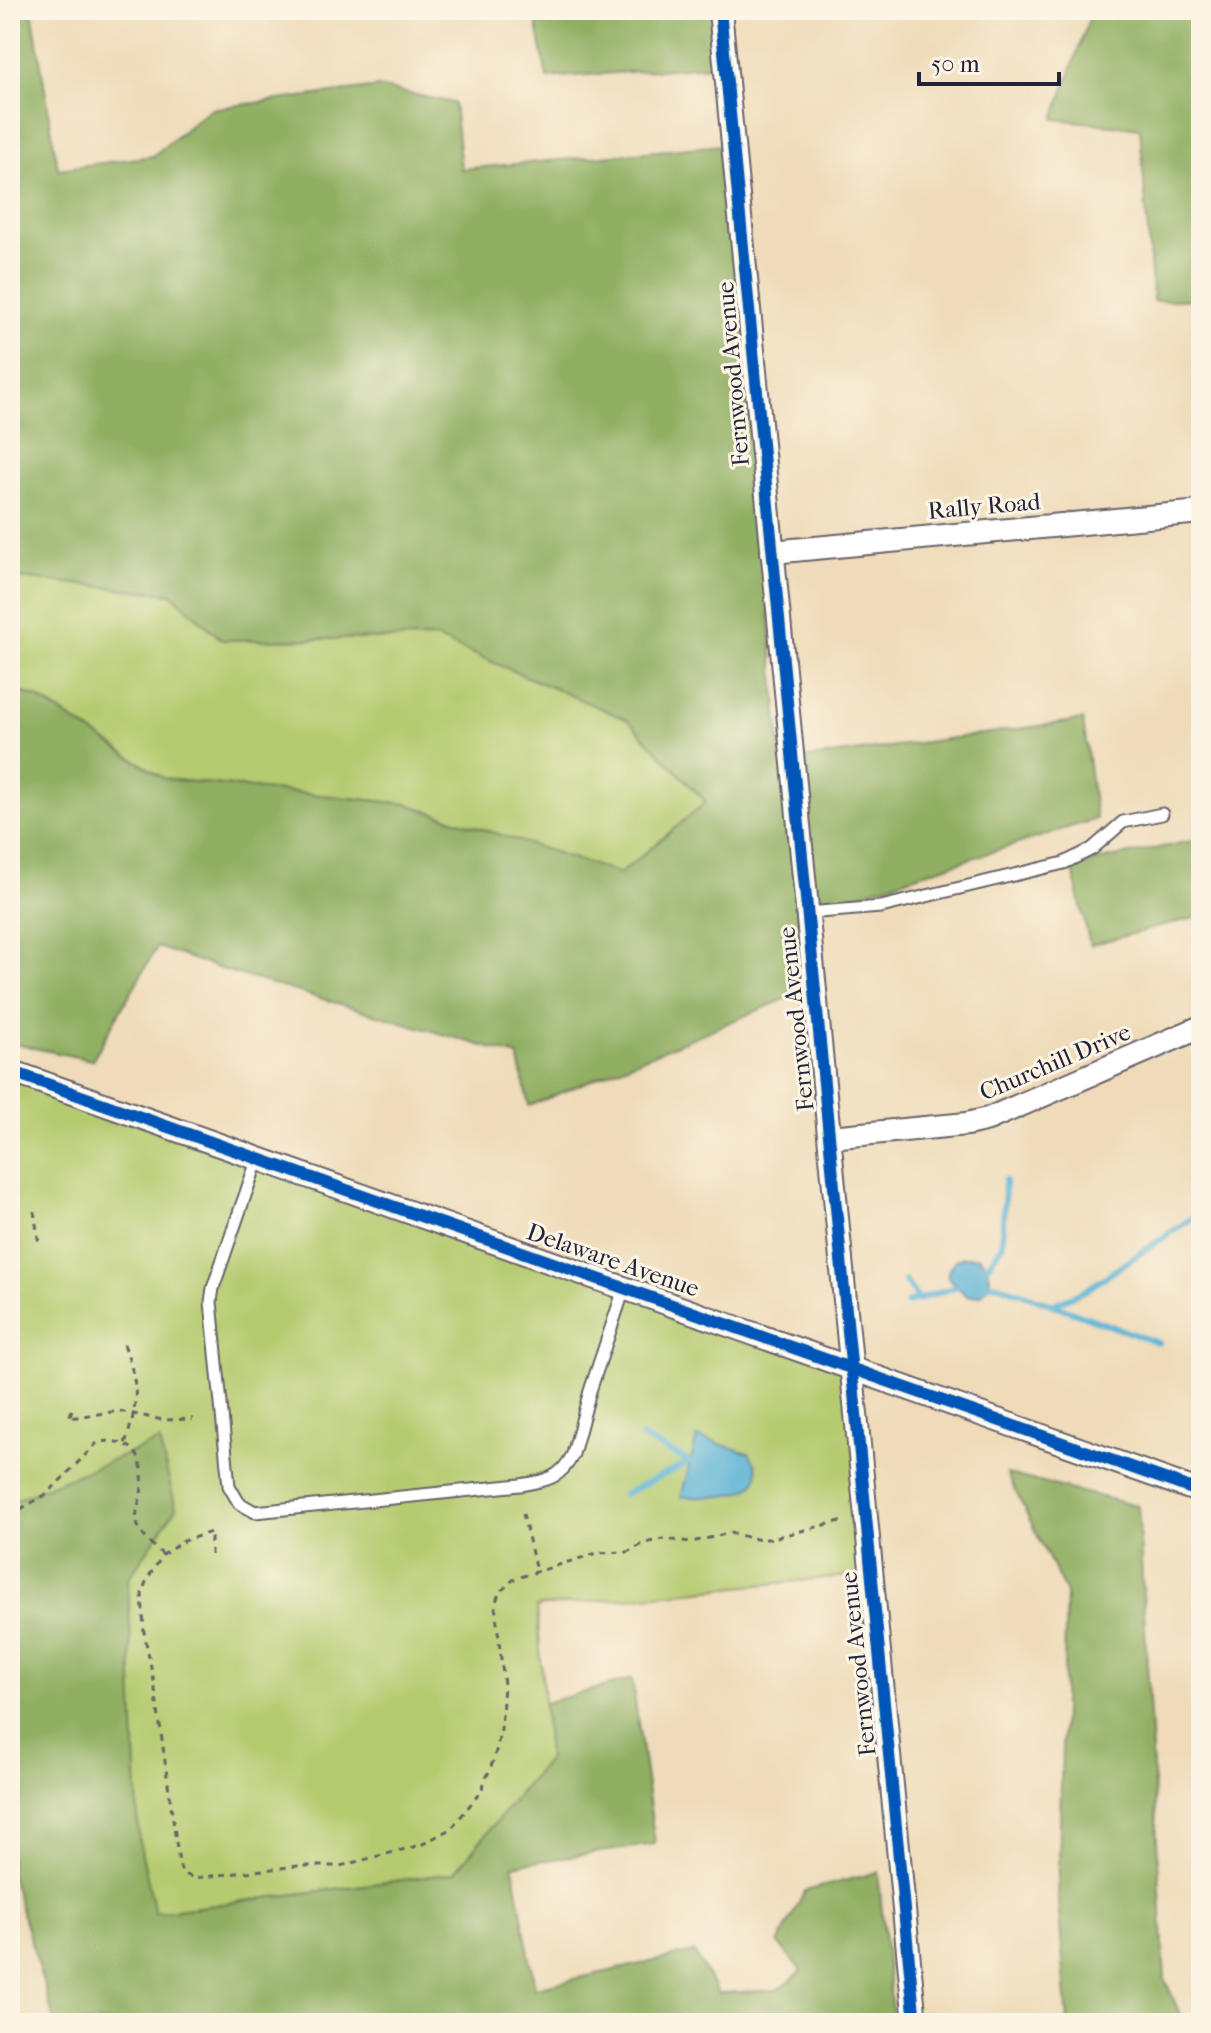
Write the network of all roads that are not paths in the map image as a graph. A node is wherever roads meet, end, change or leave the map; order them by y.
1 (720, 10) edge
2 (1201, 512) edge
3 (772, 552) junction
4 (1162, 814) dead end
5 (807, 913) junction
6 (1201, 1027) edge
7 (10, 1071) edge
8 (830, 1137) junction
9 (258, 1158) junction
10 (624, 1289) junction
11 (853, 1368) junction
12 (1201, 1492) edge
13 (915, 2023) edge

1 - 3 street, Fernwood Avenue
2 - 3 street, Rally Road
3 - 5 street, Fernwood Avenue
4 - 5 lane
5 - 8 street, Fernwood Avenue
6 - 8 street, Churchill Drive
7 - 9 street, Delaware Avenue
8 - 11 street, Fernwood Avenue
9 - 10 street, Delaware Avenue
9 - 10 lane
10 - 11 street, Delaware Avenue
11 - 12 street, Delaware Avenue
11 - 13 street, Fernwood Avenue

